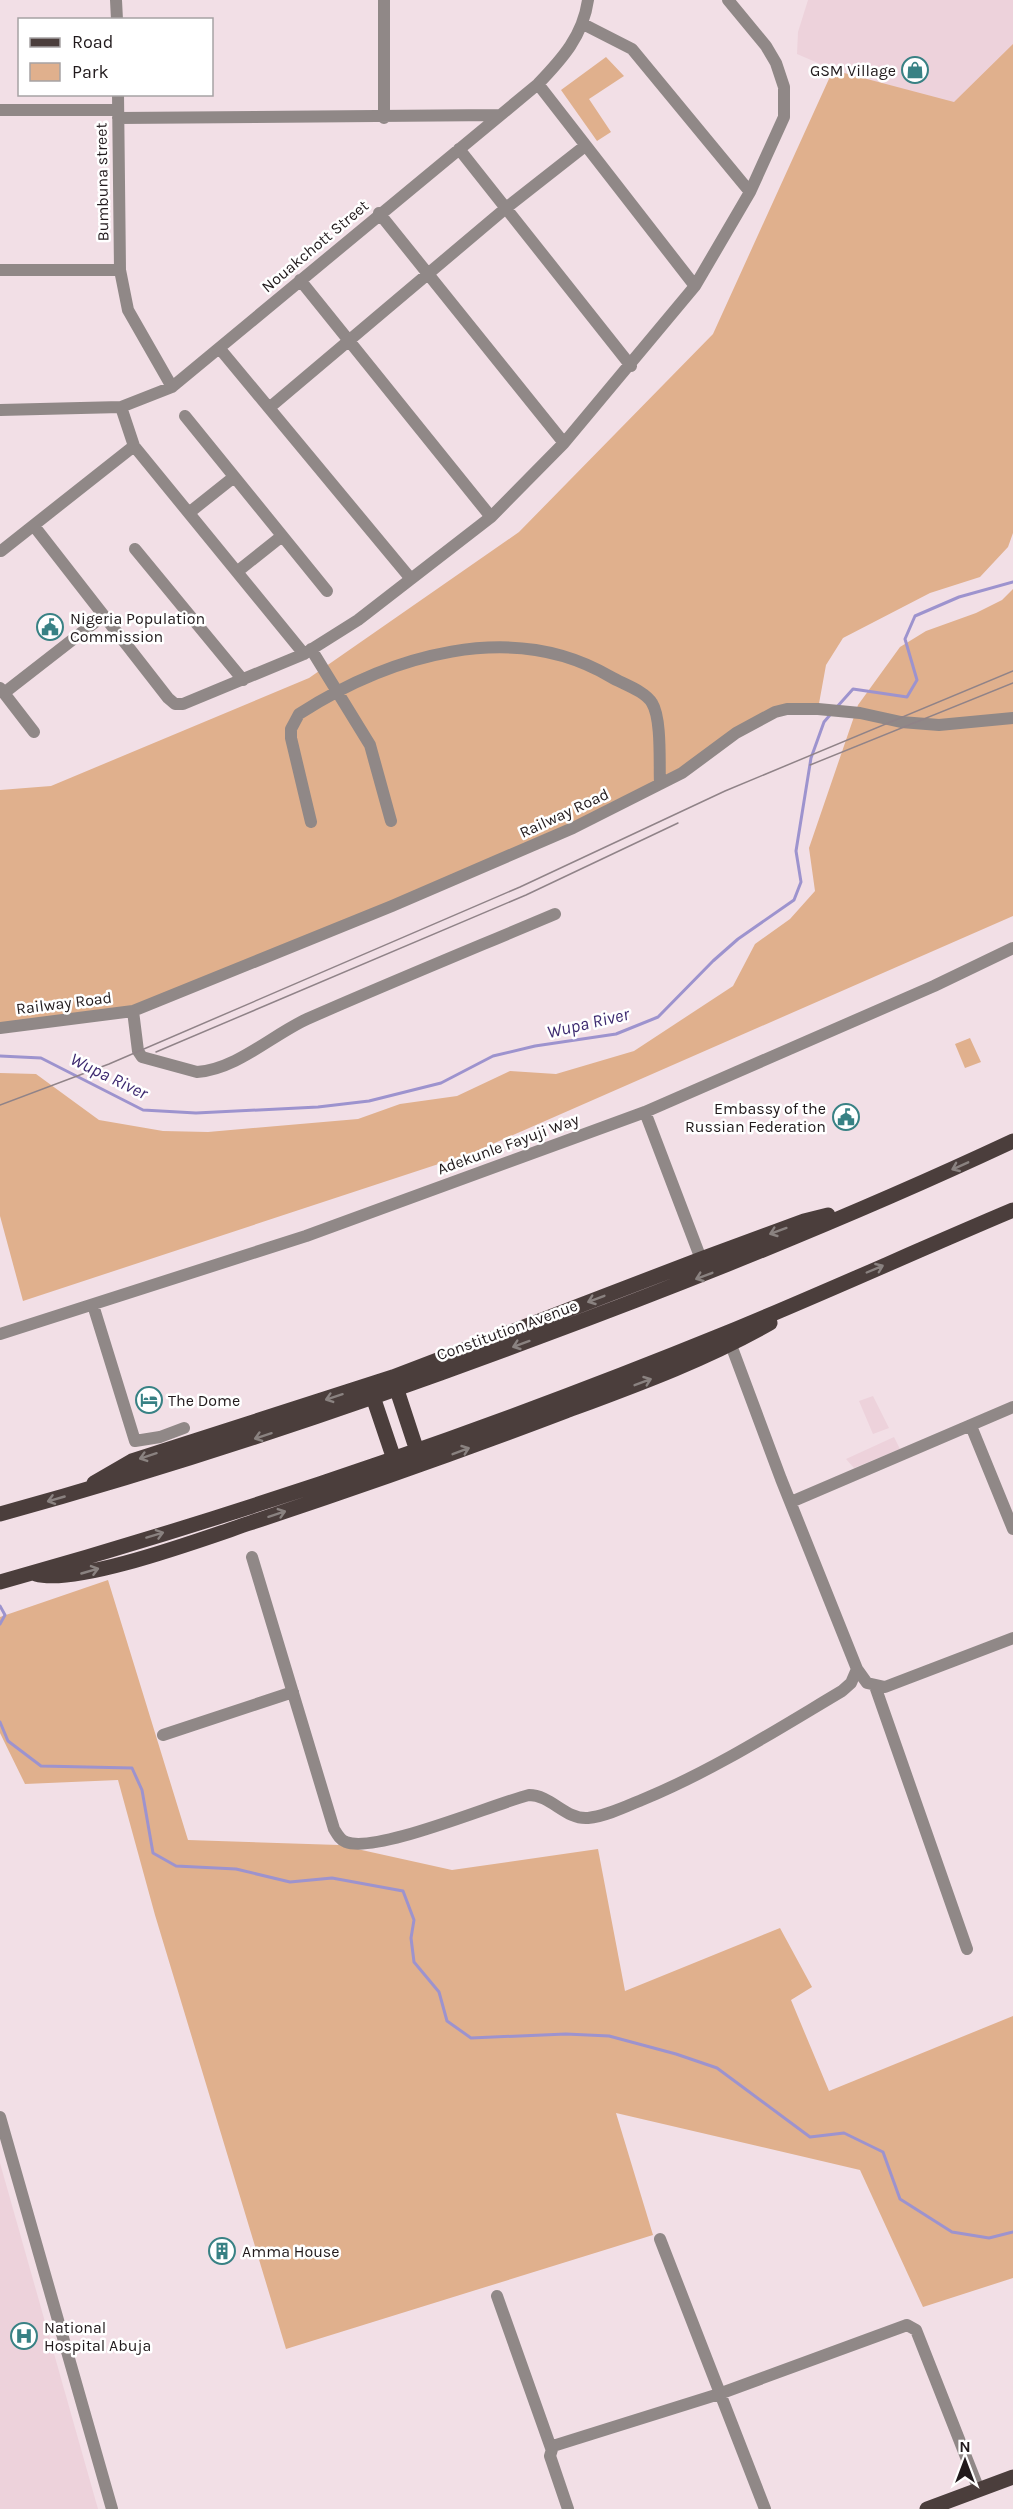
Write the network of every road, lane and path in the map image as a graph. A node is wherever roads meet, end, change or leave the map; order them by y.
1 (116, 0) edge
2 (384, 0) edge
3 (588, 0) edge
4 (728, 0) edge
5 (117, 18) edge
6 (583, 24) junction
7 (538, 84) junction
8 (118, 96) edge
9 (0, 110) edge
10 (118, 114) junction
11 (499, 115) junction
12 (384, 118) junction
13 (585, 146) junction
14 (459, 149) junction
15 (750, 192) junction
16 (506, 208) junction
17 (379, 213) junction
18 (0, 270) edge
19 (120, 270) junction
20 (428, 273) junction
21 (300, 280) junction
22 (695, 286) junction
23 (350, 342) junction
24 (220, 349) junction
25 (631, 366) junction
26 (172, 387) junction
27 (121, 407) junction
28 (269, 408) junction
29 (0, 410) edge
30 (185, 416) dead end
31 (564, 443) junction
32 (134, 446) junction
33 (234, 477) junction
34 (190, 512) junction
35 (491, 517) junction
36 (34, 526) junction
37 (282, 536) junction
38 (135, 549) dead end
39 (1, 551) edge
40 (238, 571) junction
41 (411, 579) junction
42 (327, 591) dead end
43 (103, 616) junction
44 (308, 651) junction
45 (243, 680) junction
46 (2, 690) edge
47 (338, 693) junction
48 (1013, 718) edge
49 (34, 732) dead end
50 (660, 784) junction
51 (392, 821) dead end
52 (311, 822) dead end
53 (555, 914) dead end
54 (1013, 948) edge
55 (133, 1011) junction
56 (0, 1028) edge
57 (645, 1112) junction
58 (1013, 1141) edge
59 (1013, 1210) edge
60 (855, 1212) junction
61 (701, 1259) junction
62 (844, 1282) junction
63 (93, 1305) junction
64 (0, 1334) edge
65 (731, 1345) junction
66 (393, 1377) junction
67 (369, 1386) junction
68 (1013, 1407) edge
69 (971, 1426) junction
70 (184, 1428) dead end
71 (422, 1466) junction
72 (399, 1474) junction
73 (82, 1491) junction
74 (791, 1502) junction
75 (0, 1514) edge
76 (1013, 1529) edge
77 (252, 1557) dead end
78 (26, 1575) junction
79 (0, 1582) edge
80 (0, 1588) edge
81 (1013, 1638) edge
82 (857, 1669) junction
83 (875, 1686) junction
84 (293, 1692) junction
85 (163, 1735) dead end
86 (967, 1949) dead end
87 (0, 2117) edge
88 (660, 2239) dead end
89 (497, 2296) dead end
90 (719, 2394) junction
91 (551, 2448) junction
92 (1013, 2477) edge
93 (979, 2490) junction
94 (764, 2507) edge
95 (112, 2509) edge
96 (568, 2509) edge
97 (927, 2509) edge

1 - 5 street
2 - 12 street
3 - 6 street, Nouakchott Street
4 - 15 street
6 - 7 street, Nouakchott Street
6 - 15 street
7 - 11 street, Nouakchott Street
7 - 13 street
8 - 10 street, Bumbuna street
9 - 10 street
10 - 12 street
10 - 19 street, Bumbuna street
11 - 12 street
11 - 14 street, Nouakchott Street
13 - 16 street
13 - 22 street
14 - 16 street
14 - 17 street, Nouakchott Street
15 - 22 street
16 - 20 street
16 - 25 street
17 - 20 street
17 - 21 street, Nouakchott Street
18 - 19 street
19 - 26 street, Bumbuna street
20 - 23 street
20 - 31 street
21 - 23 street
21 - 24 street, Nouakchott Street
22 - 25 street
23 - 28 street
23 - 35 street
24 - 26 street, Nouakchott Street
24 - 28 street
25 - 31 street
26 - 27 street, Nouakchott Street
27 - 29 street, Nouakchott Street
27 - 32 street
28 - 41 street
30 - 33 street
31 - 35 street
32 - 34 street
32 - 36 street
33 - 34 street
33 - 37 street
34 - 40 street
35 - 41 street
36 - 39 street
36 - 43 street
37 - 40 street
37 - 42 street
38 - 45 street
40 - 44 street
41 - 44 street
43 - 45 street
43 - 46 street
44 - 45 street
44 - 47 street
46 - 49 street
47 - 50 street
47 - 51 street
47 - 52 street
48 - 50 street, Railway Road
50 - 55 street, Railway Road
53 - 55 street, Railway Road
54 - 57 street, Adekunle Fayuji Way
55 - 56 street, Railway Road
57 - 61 street
57 - 63 street, Adekunle Fayuji Way
58 -> 60 main road, Constitution Avenue
62 -> 59 main road
60 -> 61 main road
60 -> 73 main road, Constitution Avenue
61 -> 66 main road
62 - 65 main road
78 -> 62 main road
63 - 64 street, Adekunle Fayuji Way
63 - 70 street
71 -> 65 main road
65 - 74 street
66 - 67 main road
66 - 71 main road
67 - 72 main road
67 -> 73 main road
68 - 69 street
69 - 74 street
69 - 76 street
71 - 72 main road
78 -> 72 main road
73 -> 75 main road, Constitution Avenue
74 - 82 street
77 - 84 street
78 - 79 main road
78 - 80 main road
81 - 83 street
82 - 83 street
82 - 84 street
83 - 86 street
84 - 85 street
87 - 95 street
88 - 90 street
89 - 91 street
90 - 91 street
90 - 93 street
90 - 94 street
91 - 96 street
92 - 93 main road
93 - 97 main road

